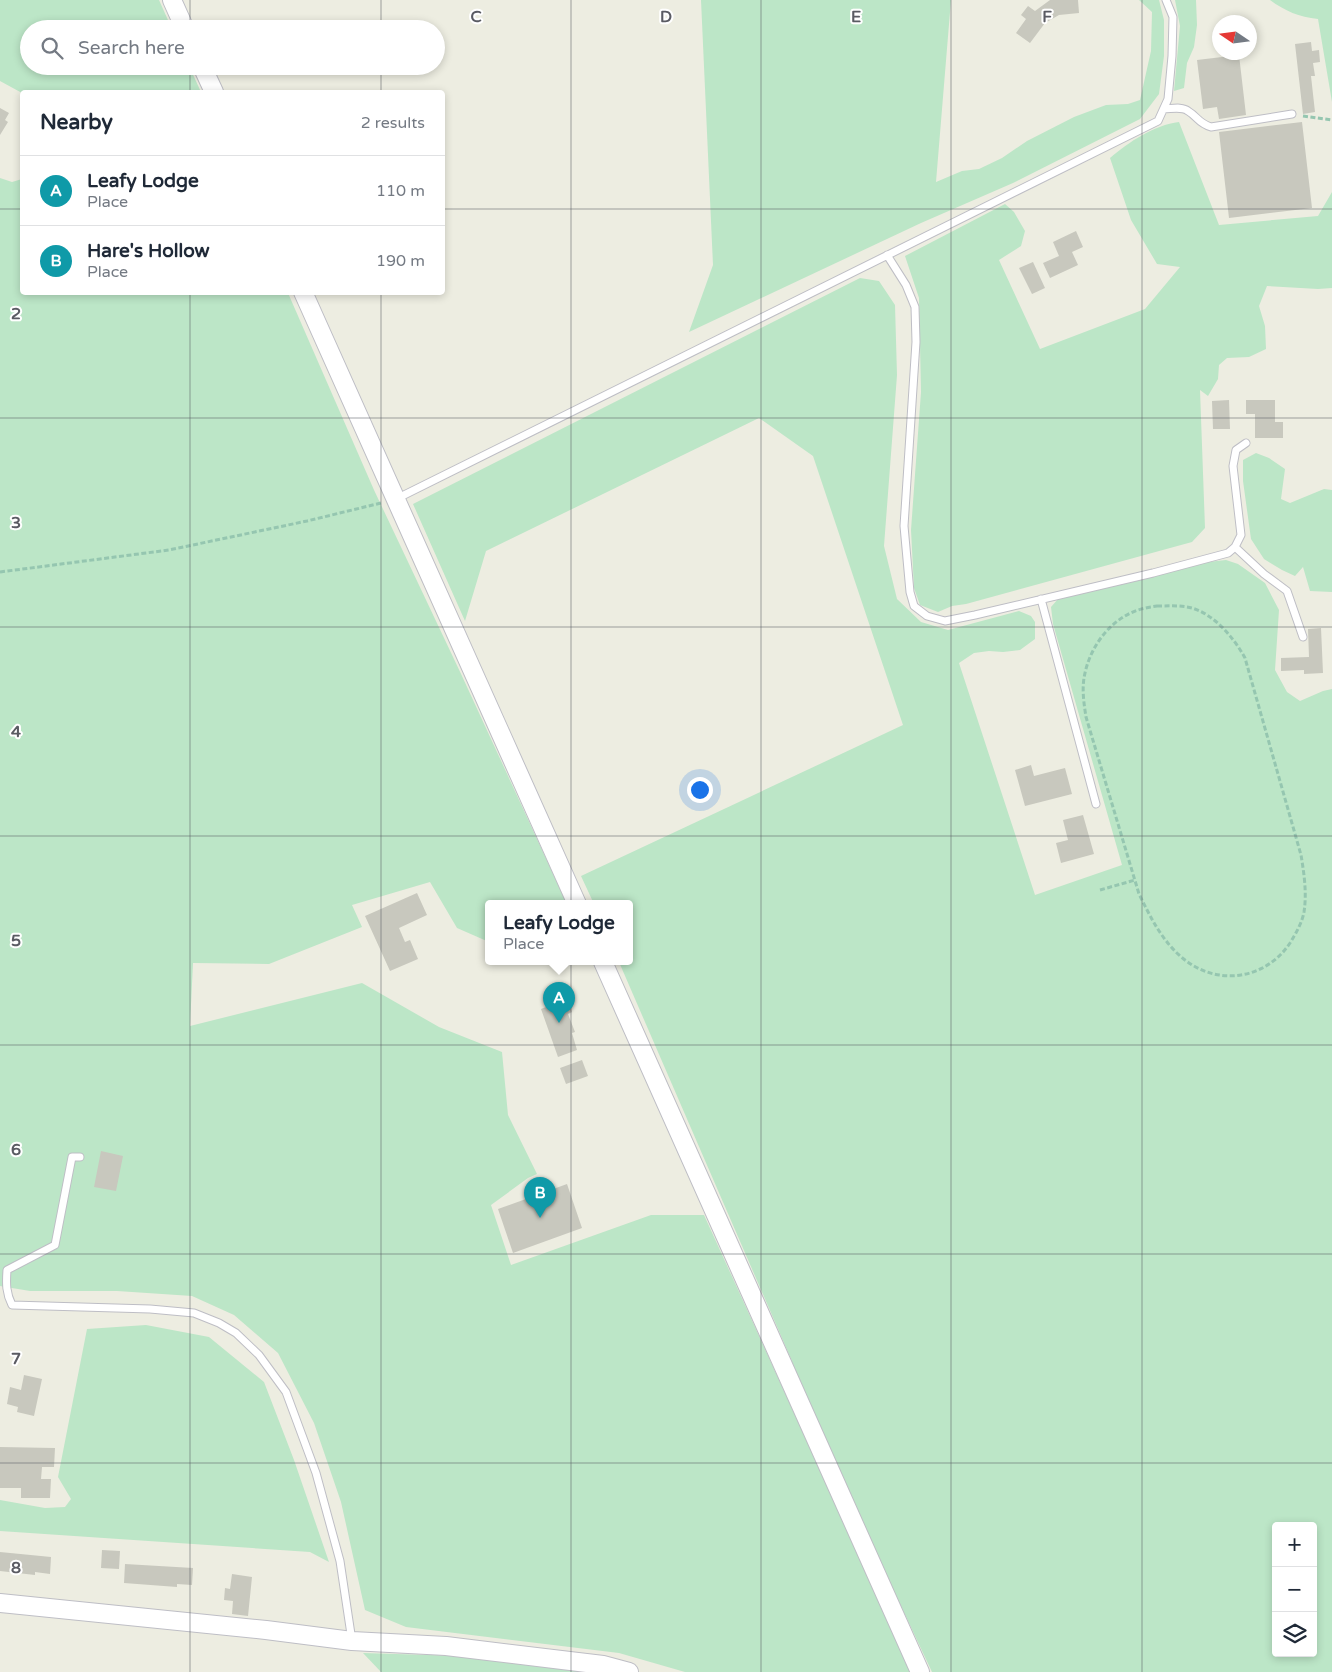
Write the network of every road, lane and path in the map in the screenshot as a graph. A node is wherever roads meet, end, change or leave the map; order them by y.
1 (172, 0) edge
2 (1166, 0) edge
3 (181, 20) edge
4 (206, 75) edge
5 (213, 90) edge
6 (1164, 109) junction
7 (1292, 114) joint
8 (1332, 120) edge
9 (887, 255) junction
10 (304, 295) edge
11 (1246, 443) dead end
12 (396, 500) junction
13 (1235, 548) junction
14 (0, 572) edge
15 (1041, 599) junction
16 (1303, 637) dead end
17 (1096, 804) dead end
18 (1134, 880) junction
19 (1100, 890) dead end
20 (575, 900) edge
21 (604, 965) edge
22 (80, 1157) dead end
23 (0, 1603) edge
24 (352, 1641) junction
25 (629, 1672) edge
26 (920, 1672) edge

1 - 3 street
2 - 6 lane
4 - 5 street
6 - 7 lane
6 - 9 lane
7 - 8 path
9 - 12 lane
9 - 15 lane
10 - 12 street
11 - 13 lane
12 - 14 path
12 - 20 street
13 - 15 lane
13 - 16 lane
15 - 17 lane
18 - 18 path
18 - 19 path
21 - 26 street
22 - 24 lane
23 - 24 street
24 - 25 street

